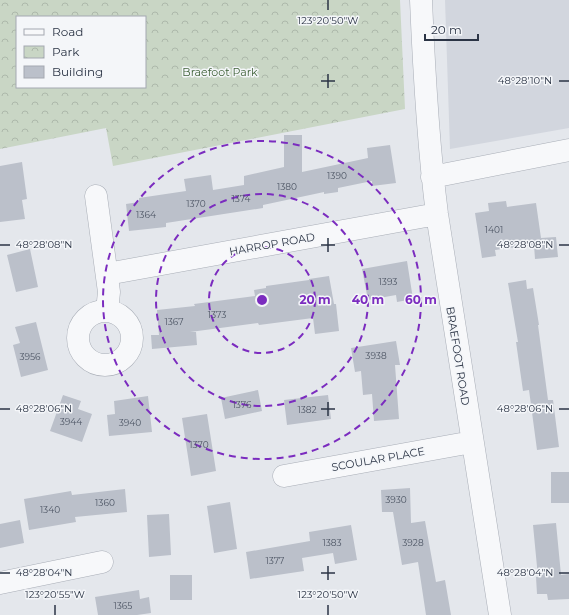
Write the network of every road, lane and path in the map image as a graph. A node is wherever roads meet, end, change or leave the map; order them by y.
1 (421, 0) edge
2 (569, 150) edge
3 (432, 177) junction
4 (96, 196) dead end
5 (436, 214) junction
6 (107, 274) junction
7 (108, 311) dead end
8 (472, 442) junction
9 (284, 476) dead end
10 (102, 562) dead end
11 (0, 583) edge
12 (500, 615) edge

1 - 3 street, BRAEFOOT ROAD
2 - 3 street
3 - 5 street, BRAEFOOT ROAD
4 - 6 street
5 - 6 street, HARROP ROAD
5 - 8 street, BRAEFOOT ROAD
6 - 7 street
8 - 9 street, SCOULAR PLACE
8 - 12 street, BRAEFOOT ROAD
10 - 11 street

